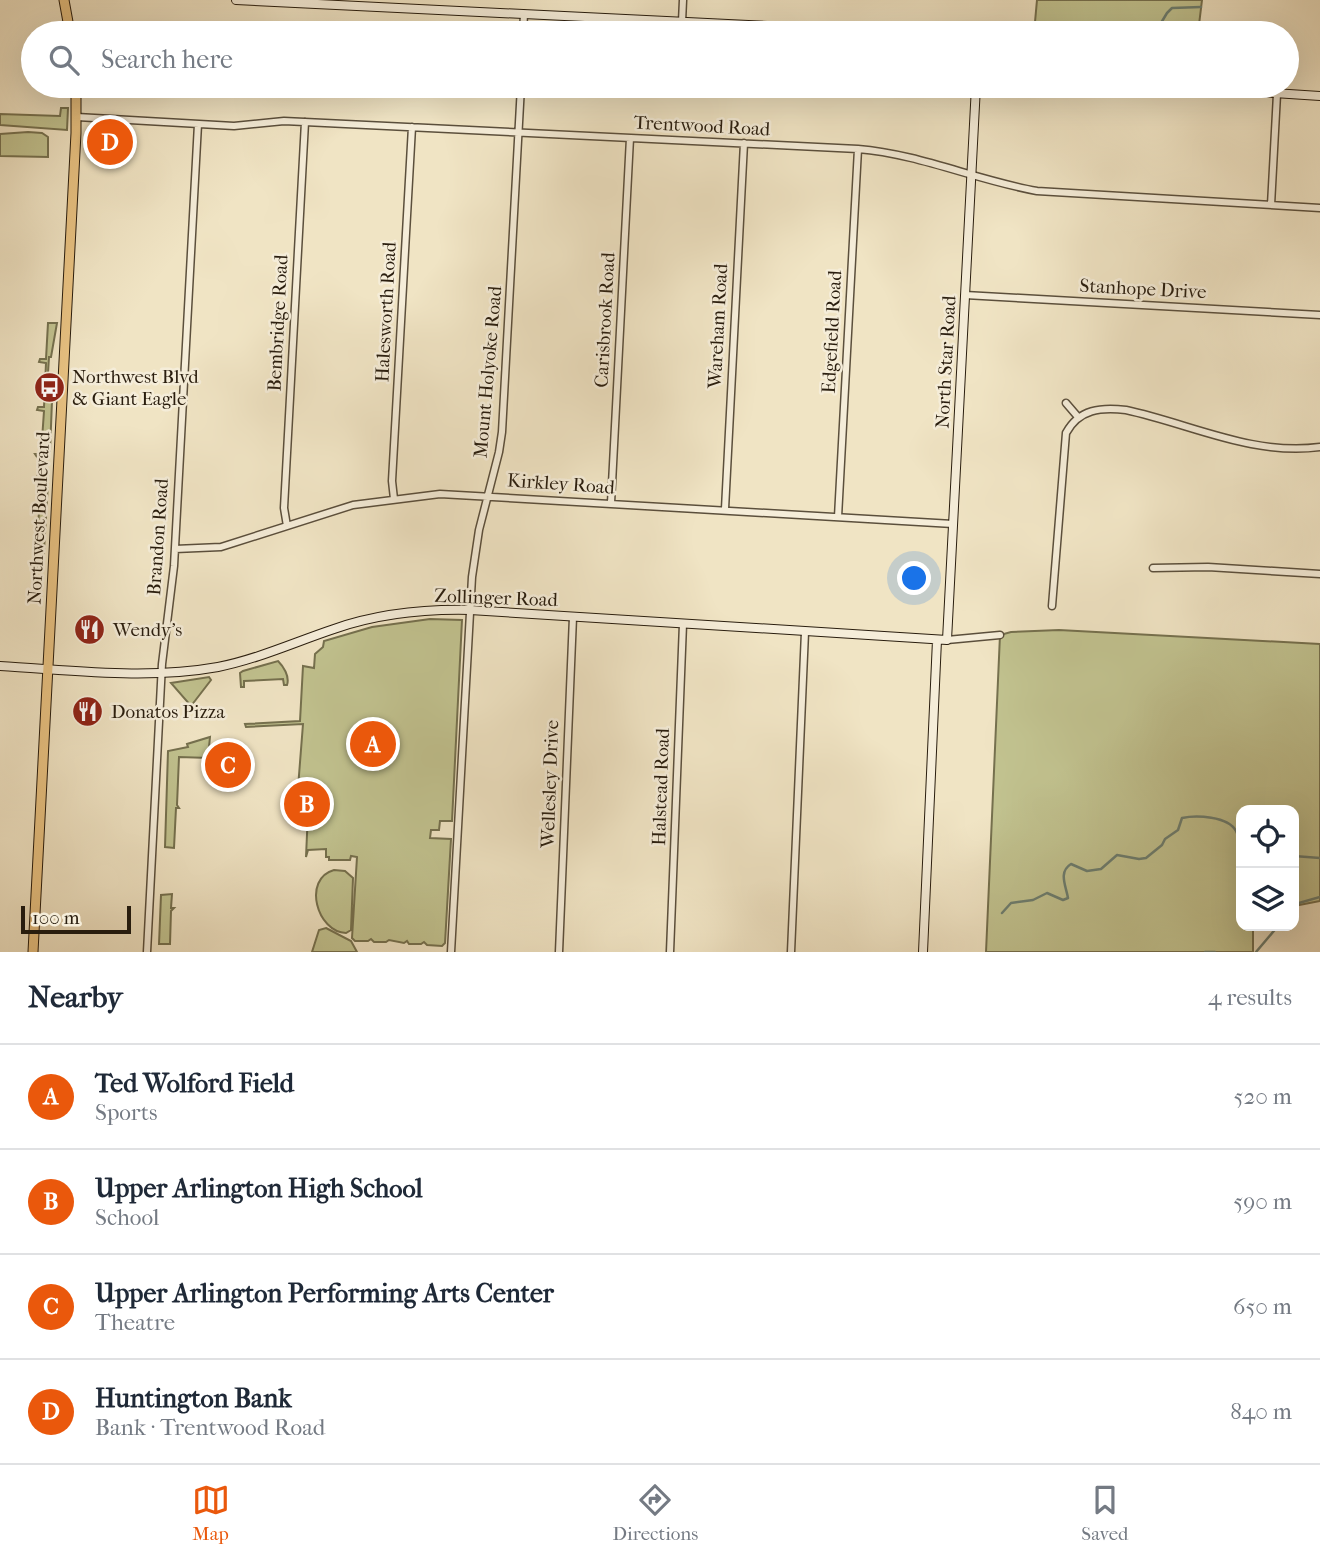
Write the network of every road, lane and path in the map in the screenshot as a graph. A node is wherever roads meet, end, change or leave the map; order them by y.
1 (64, 0) edge
2 (236, 0) edge
3 (683, 0) edge
4 (314, 2) edge
5 (524, 14) junction
6 (68, 21) edge
7 (524, 21) edge
8 (662, 21) edge
9 (682, 21) edge
10 (1299, 95) edge
11 (1320, 96) edge
12 (76, 98) edge
13 (520, 98) edge
14 (975, 98) edge
15 (1277, 98) edge
16 (77, 117) junction
17 (305, 122) junction
18 (198, 124) junction
19 (412, 127) junction
20 (519, 133) junction
21 (630, 138) junction
22 (744, 143) junction
23 (858, 149) junction
24 (972, 175) junction
25 (1270, 205) junction
26 (1320, 208) edge
27 (965, 295) junction
28 (1320, 315) edge
29 (1066, 403) dead end
30 (1078, 417) junction
31 (1320, 447) edge
32 (489, 495) junction
33 (394, 499) junction
34 (611, 503) junction
35 (725, 509) junction
36 (838, 517) junction
37 (953, 524) junction
38 (287, 526) junction
39 (175, 549) junction
40 (1153, 568) dead end
41 (1320, 574) edge
42 (1052, 606) dead end
43 (470, 610) junction
44 (573, 617) junction
45 (683, 624) junction
46 (805, 632) junction
47 (1000, 635) dead end
48 (937, 640) junction
49 (947, 640) junction
50 (0, 666) edge
51 (48, 669) junction
52 (161, 674) junction
53 (33, 952) edge
54 (147, 952) edge
55 (452, 952) edge
56 (559, 952) edge
57 (670, 952) edge
58 (791, 952) edge
59 (923, 952) edge

1 - 6 main road
2 - 4 street
3 - 9 street
4 - 5 street
5 - 7 street
5 - 8 street
10 - 11 street
12 - 16 main road, Northwest Boulevard
13 - 20 street, Mount Holyoke Road
14 - 24 street, North Star Road
15 - 25 street
16 - 18 street, Trentwood Road
16 - 51 main road, Northwest Boulevard
17 - 18 street, Trentwood Road
17 - 19 street, Trentwood Road
17 - 38 street, Bembridge Road
18 - 39 street, Brandon Road
19 - 20 street, Trentwood Road
19 - 33 street, Halesworth Road
20 - 21 street, Trentwood Road
20 - 32 street, Mount Holyoke Road
21 - 22 street, Trentwood Road
21 - 34 street, Carisbrook Road
22 - 23 street, Trentwood Road
22 - 35 street, Wareham Road
23 - 24 street, Trentwood Road
23 - 36 street, Edgefield Road
24 - 25 street, Trentwood Road
24 - 27 street, North Star Road
25 - 26 street, Trentwood Road
27 - 28 street, Stanhope Drive
27 - 37 street, North Star Road
29 - 30 street
30 - 31 street
30 - 42 street
32 - 33 street, Kirkley Road
32 - 34 street, Kirkley Road
32 - 43 street, Mount Holyoke Road
33 - 38 street, Kirkley Road
34 - 35 street, Kirkley Road
35 - 36 street, Kirkley Road
36 - 37 street, Kirkley Road
37 - 49 street, North Star Road
38 - 39 street, Kirkley Road
39 - 52 street, Brandon Road
40 - 41 street
43 - 44 street, Zollinger Road
43 - 52 street, Zollinger Road
43 - 55 street, Mount Holyoke Road
44 - 45 street, Zollinger Road
44 - 56 street, Wellesley Drive
45 - 46 street, Zollinger Road
45 - 57 street, Halstead Road
46 - 48 street, Zollinger Road
46 - 58 street
47 - 49 street, Zollinger Road
48 - 49 street, Zollinger Road
48 - 59 street
50 - 51 street, Zollinger Road
51 - 52 street, Zollinger Road
51 - 53 main road, Northwest Boulevard
52 - 54 street, Brandon Road

